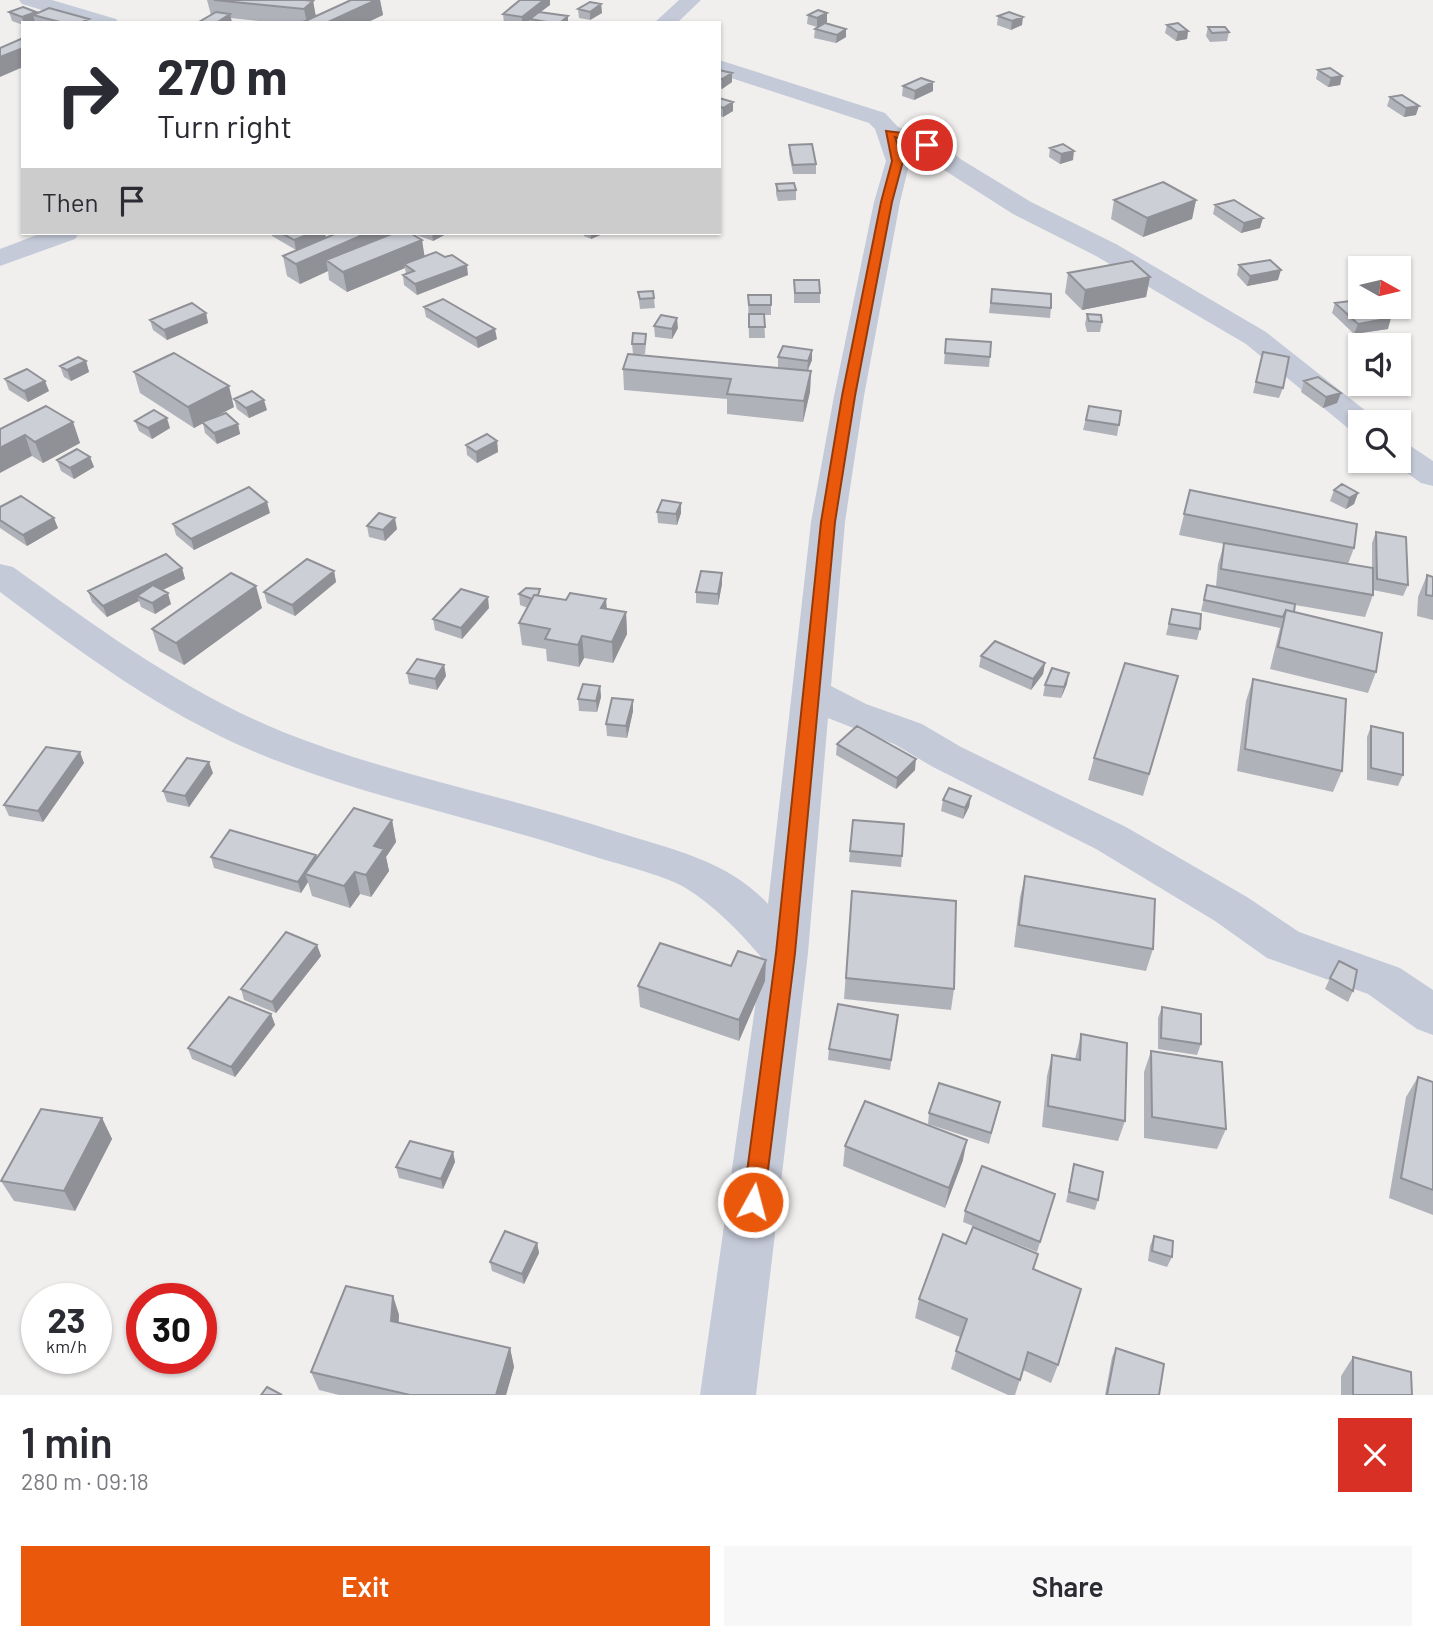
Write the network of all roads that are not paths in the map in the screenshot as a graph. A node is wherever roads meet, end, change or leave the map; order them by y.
1 (29, 0) edge
2 (691, 0) edge
3 (102, 21) edge
4 (666, 21) edge
5 (721, 68) edge
6 (889, 134) junction
7 (61, 235) edge
8 (0, 258) edge
9 (1348, 412) edge
10 (1411, 461) edge
11 (1433, 476) edge
12 (0, 575) edge
13 (813, 693) junction
14 (785, 953) junction
15 (1433, 1015) edge
16 (728, 1395) edge

1 - 3 street
2 - 4 street
5 - 6 street
6 - 9 street
6 - 13 street
7 - 8 street
10 - 11 street
12 - 14 street
13 - 14 street
13 - 15 street
14 - 16 street

